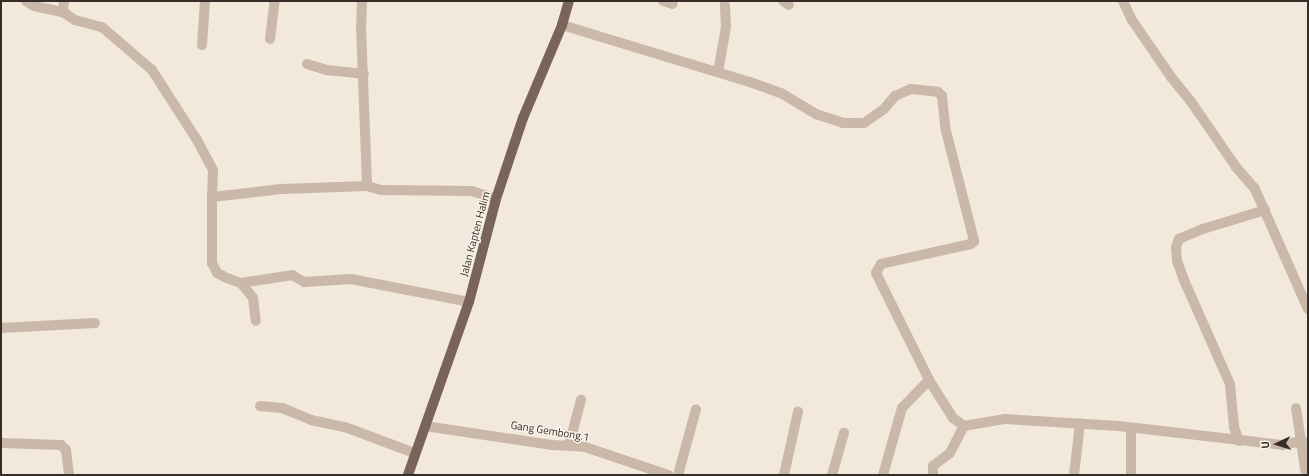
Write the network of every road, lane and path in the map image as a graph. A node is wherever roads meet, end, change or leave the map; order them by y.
1 (26, 1) edge
2 (64, 1) edge
3 (205, 1) edge
4 (275, 1) edge
5 (362, 1) edge
6 (568, 1) edge
7 (663, 1) edge
8 (1123, 1) edge
9 (673, 4) dead end
10 (725, 5) dead end
11 (63, 12) junction
12 (562, 25) junction
13 (270, 39) dead end
14 (202, 45) dead end
15 (308, 64) dead end
16 (718, 72) junction
17 (364, 74) junction
18 (367, 186) junction
19 (212, 197) junction
20 (496, 199) junction
21 (1265, 210) junction
22 (241, 283) junction
23 (469, 302) junction
24 (1308, 309) edge
25 (256, 321) dead end
26 (95, 323) dead end
27 (1, 328) edge
28 (929, 380) junction
29 (580, 400) dead end
30 (260, 406) dead end
31 (1296, 408) dead end
32 (696, 409) dead end
33 (798, 412) dead end
34 (1080, 423) junction
35 (425, 426) junction
36 (964, 426) junction
37 (1130, 429) junction
38 (844, 433) dead end
39 (1239, 440) junction
40 (1303, 441) junction
41 (1, 443) edge
42 (569, 445) junction
43 (414, 453) junction
44 (69, 475) edge
45 (408, 475) edge
46 (668, 475) edge
47 (678, 475) edge
48 (784, 475) edge
49 (832, 475) edge
50 (883, 475) edge
51 (933, 475) edge
52 (1074, 475) edge
53 (1131, 475) edge
54 (1306, 475) edge

1 - 11 street
2 - 11 street
3 - 14 street
4 - 13 street
5 - 17 street
6 - 12 main road, Jalan Kapten Halim
7 - 9 street
8 - 21 street
10 - 16 street
11 - 19 street
12 - 16 street
12 - 20 main road, Jalan Kapten Halim
15 - 17 street
16 - 28 street
17 - 18 street
18 - 19 street
18 - 20 street
19 - 22 street
20 - 23 main road, Jalan Kapten Halim
21 - 24 street
21 - 39 street
22 - 23 street
22 - 25 street
23 - 35 main road, Jalan Kapten Halim
26 - 27 street
28 - 36 street
28 - 50 street
29 - 42 street
30 - 43 street
31 - 40 street
32 - 47 street
33 - 48 street
34 - 36 street
34 - 37 street
34 - 52 street
35 - 42 street, Gang Gembong.1
35 - 43 main road, Jalan Kapten Halim
36 - 51 street
37 - 39 street
37 - 53 street
38 - 49 street
39 - 40 street
40 - 54 street
41 - 44 street
42 - 46 street, Gang Gembong.1
43 - 45 main road, Jalan Kapten Halim

